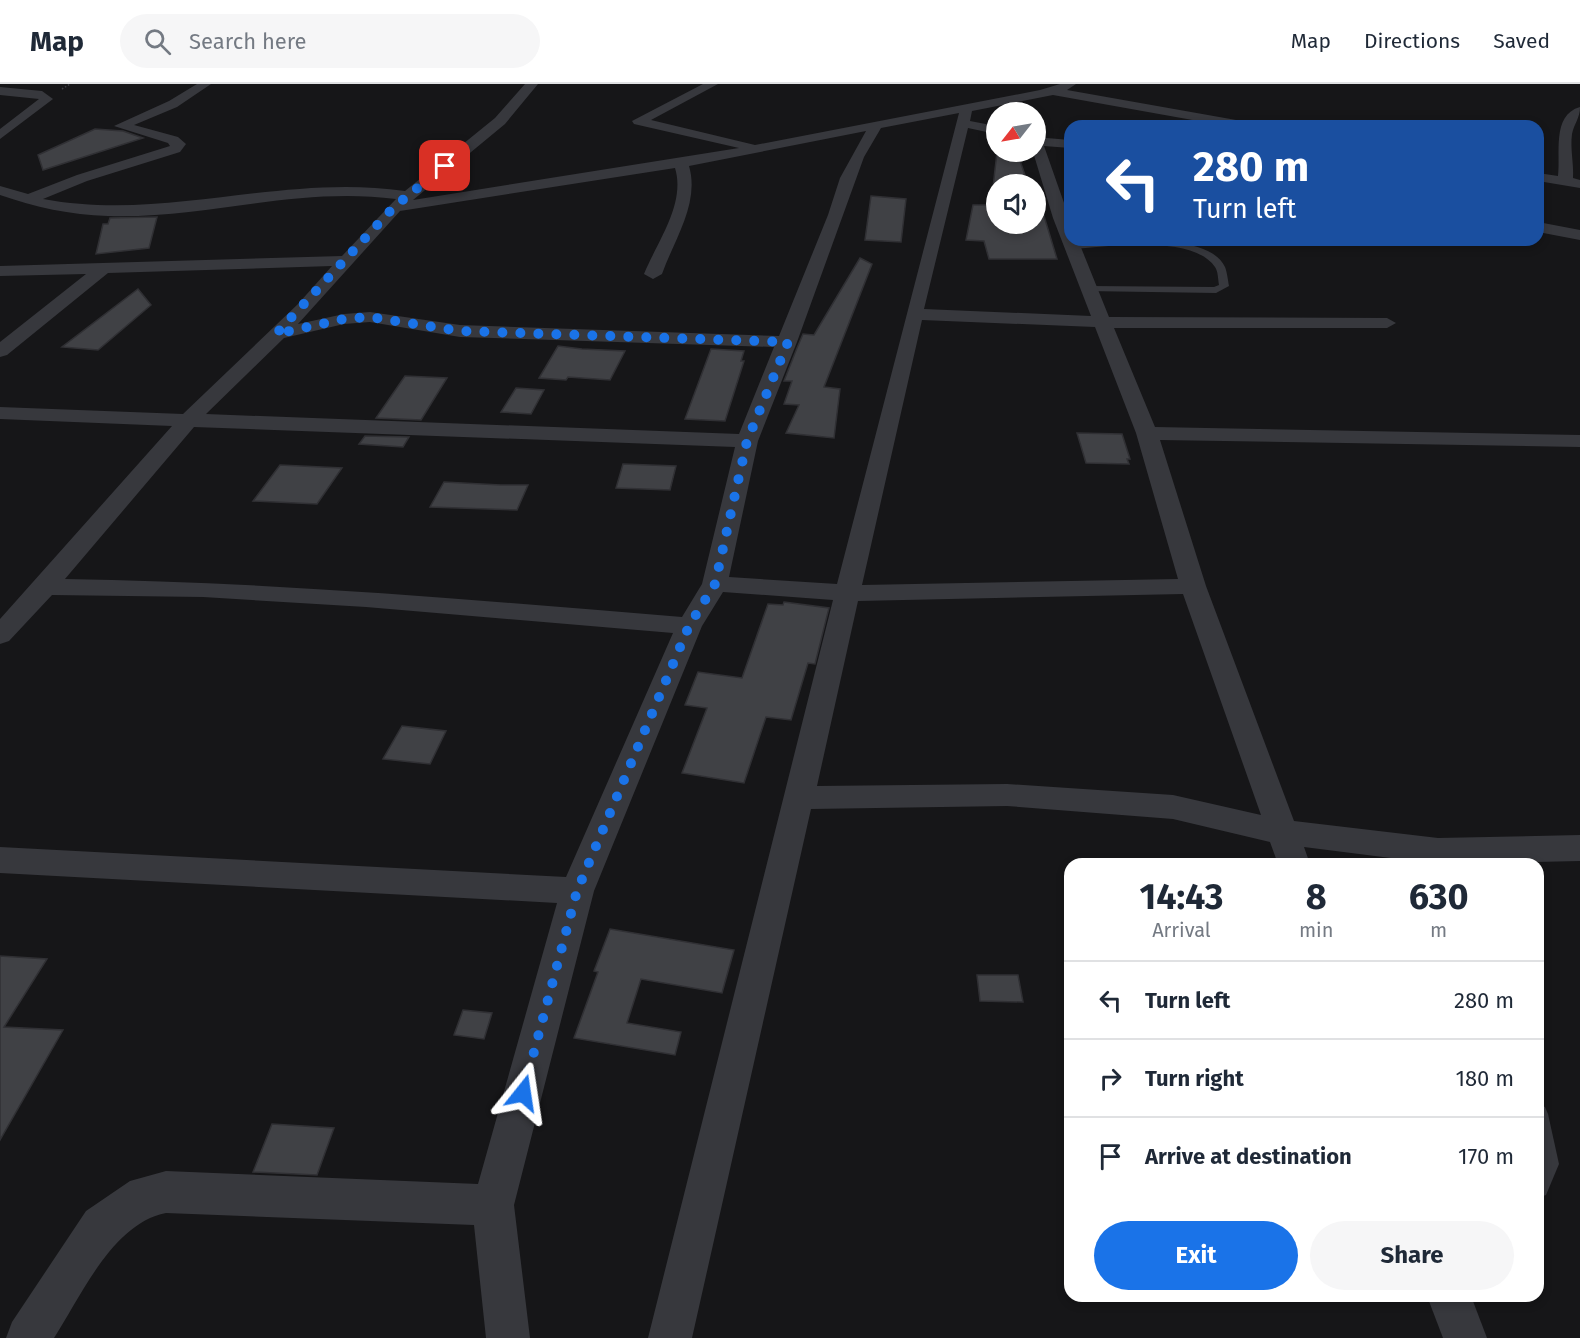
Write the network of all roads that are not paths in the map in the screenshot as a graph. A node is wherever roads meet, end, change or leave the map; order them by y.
1 (204, 84) edge
2 (532, 84) edge
3 (712, 84) edge
4 (1011, 84) edge
5 (1070, 84) edge
6 (0, 91) edge
7 (1054, 91) junction
8 (1580, 111) edge
9 (965, 115) junction
10 (1215, 120) edge
11 (878, 124) junction
12 (986, 125) edge
13 (0, 135) edge
14 (1046, 142) edge
15 (1064, 143) edge
16 (757, 147) junction
17 (1044, 162) edge
18 (681, 163) junction
19 (1544, 178) edge
20 (1565, 181) junction
21 (1580, 184) edge
22 (0, 190) edge
23 (408, 196) junction
24 (30, 199) junction
25 (394, 207) junction
26 (1064, 215) edge
27 (1544, 228) edge
28 (1580, 235) edge
29 (1072, 246) edge
30 (1176, 246) edge
31 (345, 261) junction
32 (105, 267) junction
33 (0, 271) edge
34 (653, 274) dead end
35 (1088, 289) junction
36 (914, 314) junction
37 (1101, 322) junction
38 (1387, 323) dead end
39 (276, 334) junction
40 (788, 342) junction
41 (0, 351) edge
42 (0, 413) edge
43 (189, 419) junction
44 (1147, 433) junction
45 (747, 441) junction
46 (1580, 441) edge
47 (715, 584) junction
48 (1193, 586) junction
49 (45, 587) junction
50 (849, 593) junction
51 (689, 626) junction
52 (0, 635) edge
53 (801, 798) junction
54 (1281, 832) junction
55 (1580, 848) edge
56 (1292, 858) edge
57 (0, 860) edge
58 (577, 891) junction
59 (1544, 1144) edge
60 (1544, 1173) edge
61 (493, 1205) junction
62 (1451, 1302) edge
63 (28, 1338) edge
64 (508, 1338) edge
65 (670, 1338) edge
66 (1465, 1338) edge

1 - 24 street
2 - 23 street
3 - 16 street
4 - 7 street
5 - 7 street
6 - 13 street
7 - 9 street
7 - 10 street
8 - 20 street
9 - 11 street
9 - 12 street
9 - 36 street
11 - 16 street
11 - 40 street
14 - 15 street
16 - 18 street
17 - 26 street
18 - 25 street
18 - 34 street
19 - 20 street
20 - 21 street
22 - 24 street
23 - 24 street
23 - 25 street
25 - 31 street
27 - 28 street
29 - 35 street
30 - 35 lane
31 - 32 street
31 - 39 street
32 - 33 street
32 - 41 street
35 - 37 street
36 - 37 street
36 - 50 street
37 - 38 street
37 - 44 street
39 - 40 street
39 - 43 street
40 - 45 street
42 - 43 street
43 - 45 street
43 - 49 street
44 - 46 street
44 - 48 street
45 - 47 street
47 - 50 street
47 - 51 street
48 - 50 street
48 - 54 street
49 - 51 street
49 - 52 street
50 - 53 street
51 - 58 street
53 - 54 street
53 - 65 street
54 - 55 street
54 - 56 street
57 - 58 street
58 - 61 street
59 - 60 lane
61 - 63 street
61 - 64 street
62 - 66 street

